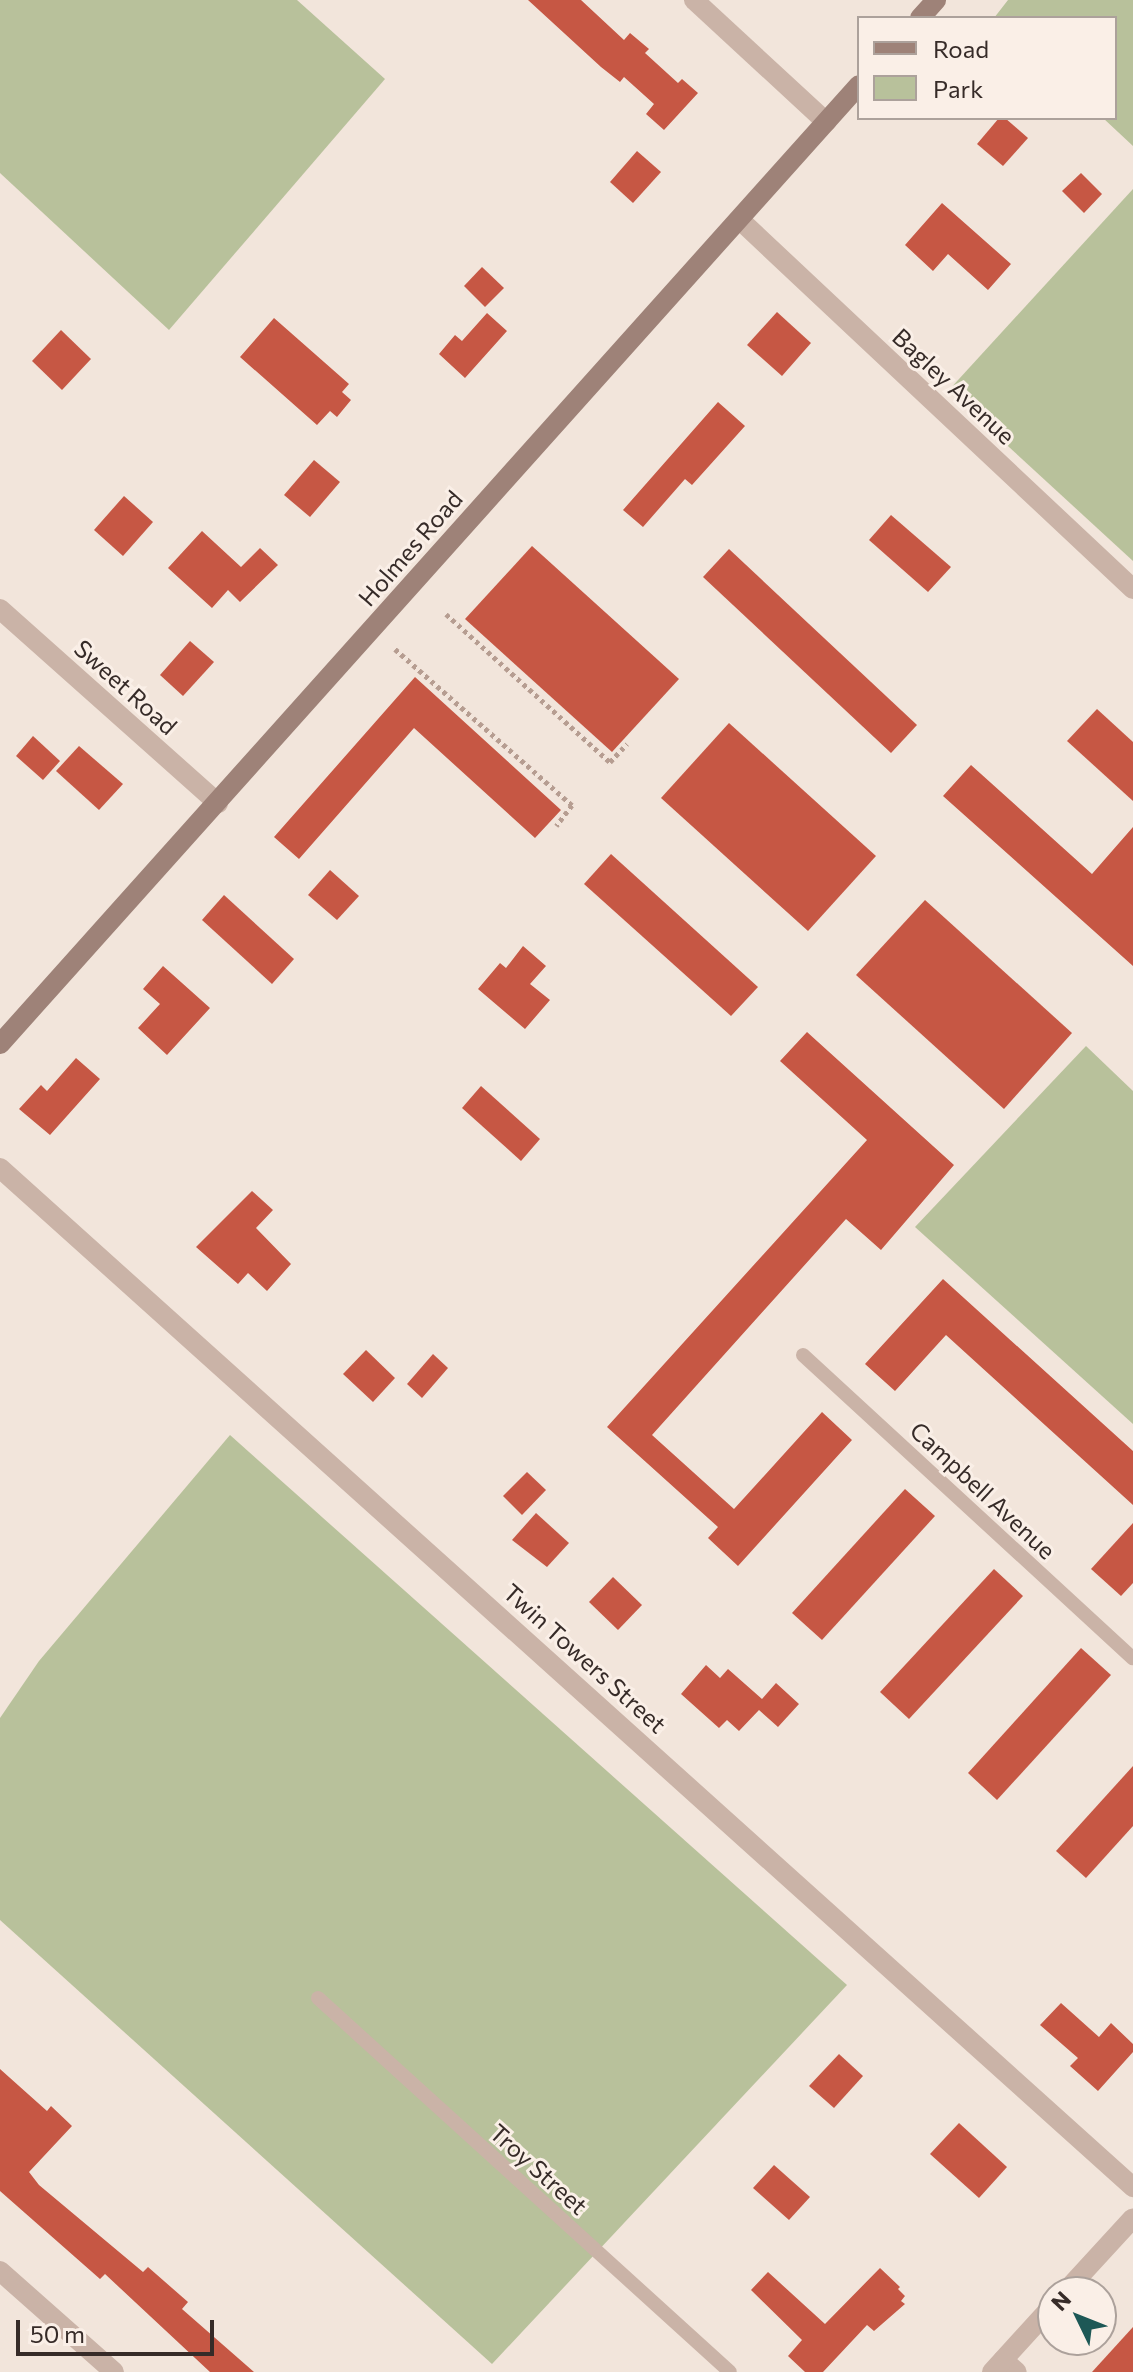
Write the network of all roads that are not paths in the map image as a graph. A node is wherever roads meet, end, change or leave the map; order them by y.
1 (694, 0) edge
2 (936, 0) edge
3 (922, 16) edge
4 (857, 87) edge
5 (826, 122) junction
6 (740, 220) junction
7 (1133, 589) edge
8 (0, 609) edge
9 (218, 803) junction
10 (0, 1044) edge
11 (0, 1168) edge
12 (803, 1355) dead end
13 (1133, 1658) edge
14 (318, 1998) dead end
15 (1133, 2187) edge
16 (1133, 2218) edge
17 (0, 2271) edge
18 (1080, 2276) edge
19 (1037, 2326) edge
20 (1004, 2368) edge
21 (114, 2372) edge
22 (730, 2372) edge

1 - 5 street
2 - 3 main road
4 - 5 main road, Holmes Road
5 - 6 main road, Holmes Road
6 - 7 street, Bagley Avenue
6 - 9 main road, Holmes Road
8 - 9 street, Sweet Road
9 - 10 main road, Holmes Road
11 - 15 street, Twin Towers Street
12 - 13 lane, Campbell Avenue
14 - 22 lane, Troy Street
16 - 18 street
17 - 21 street
19 - 20 street

